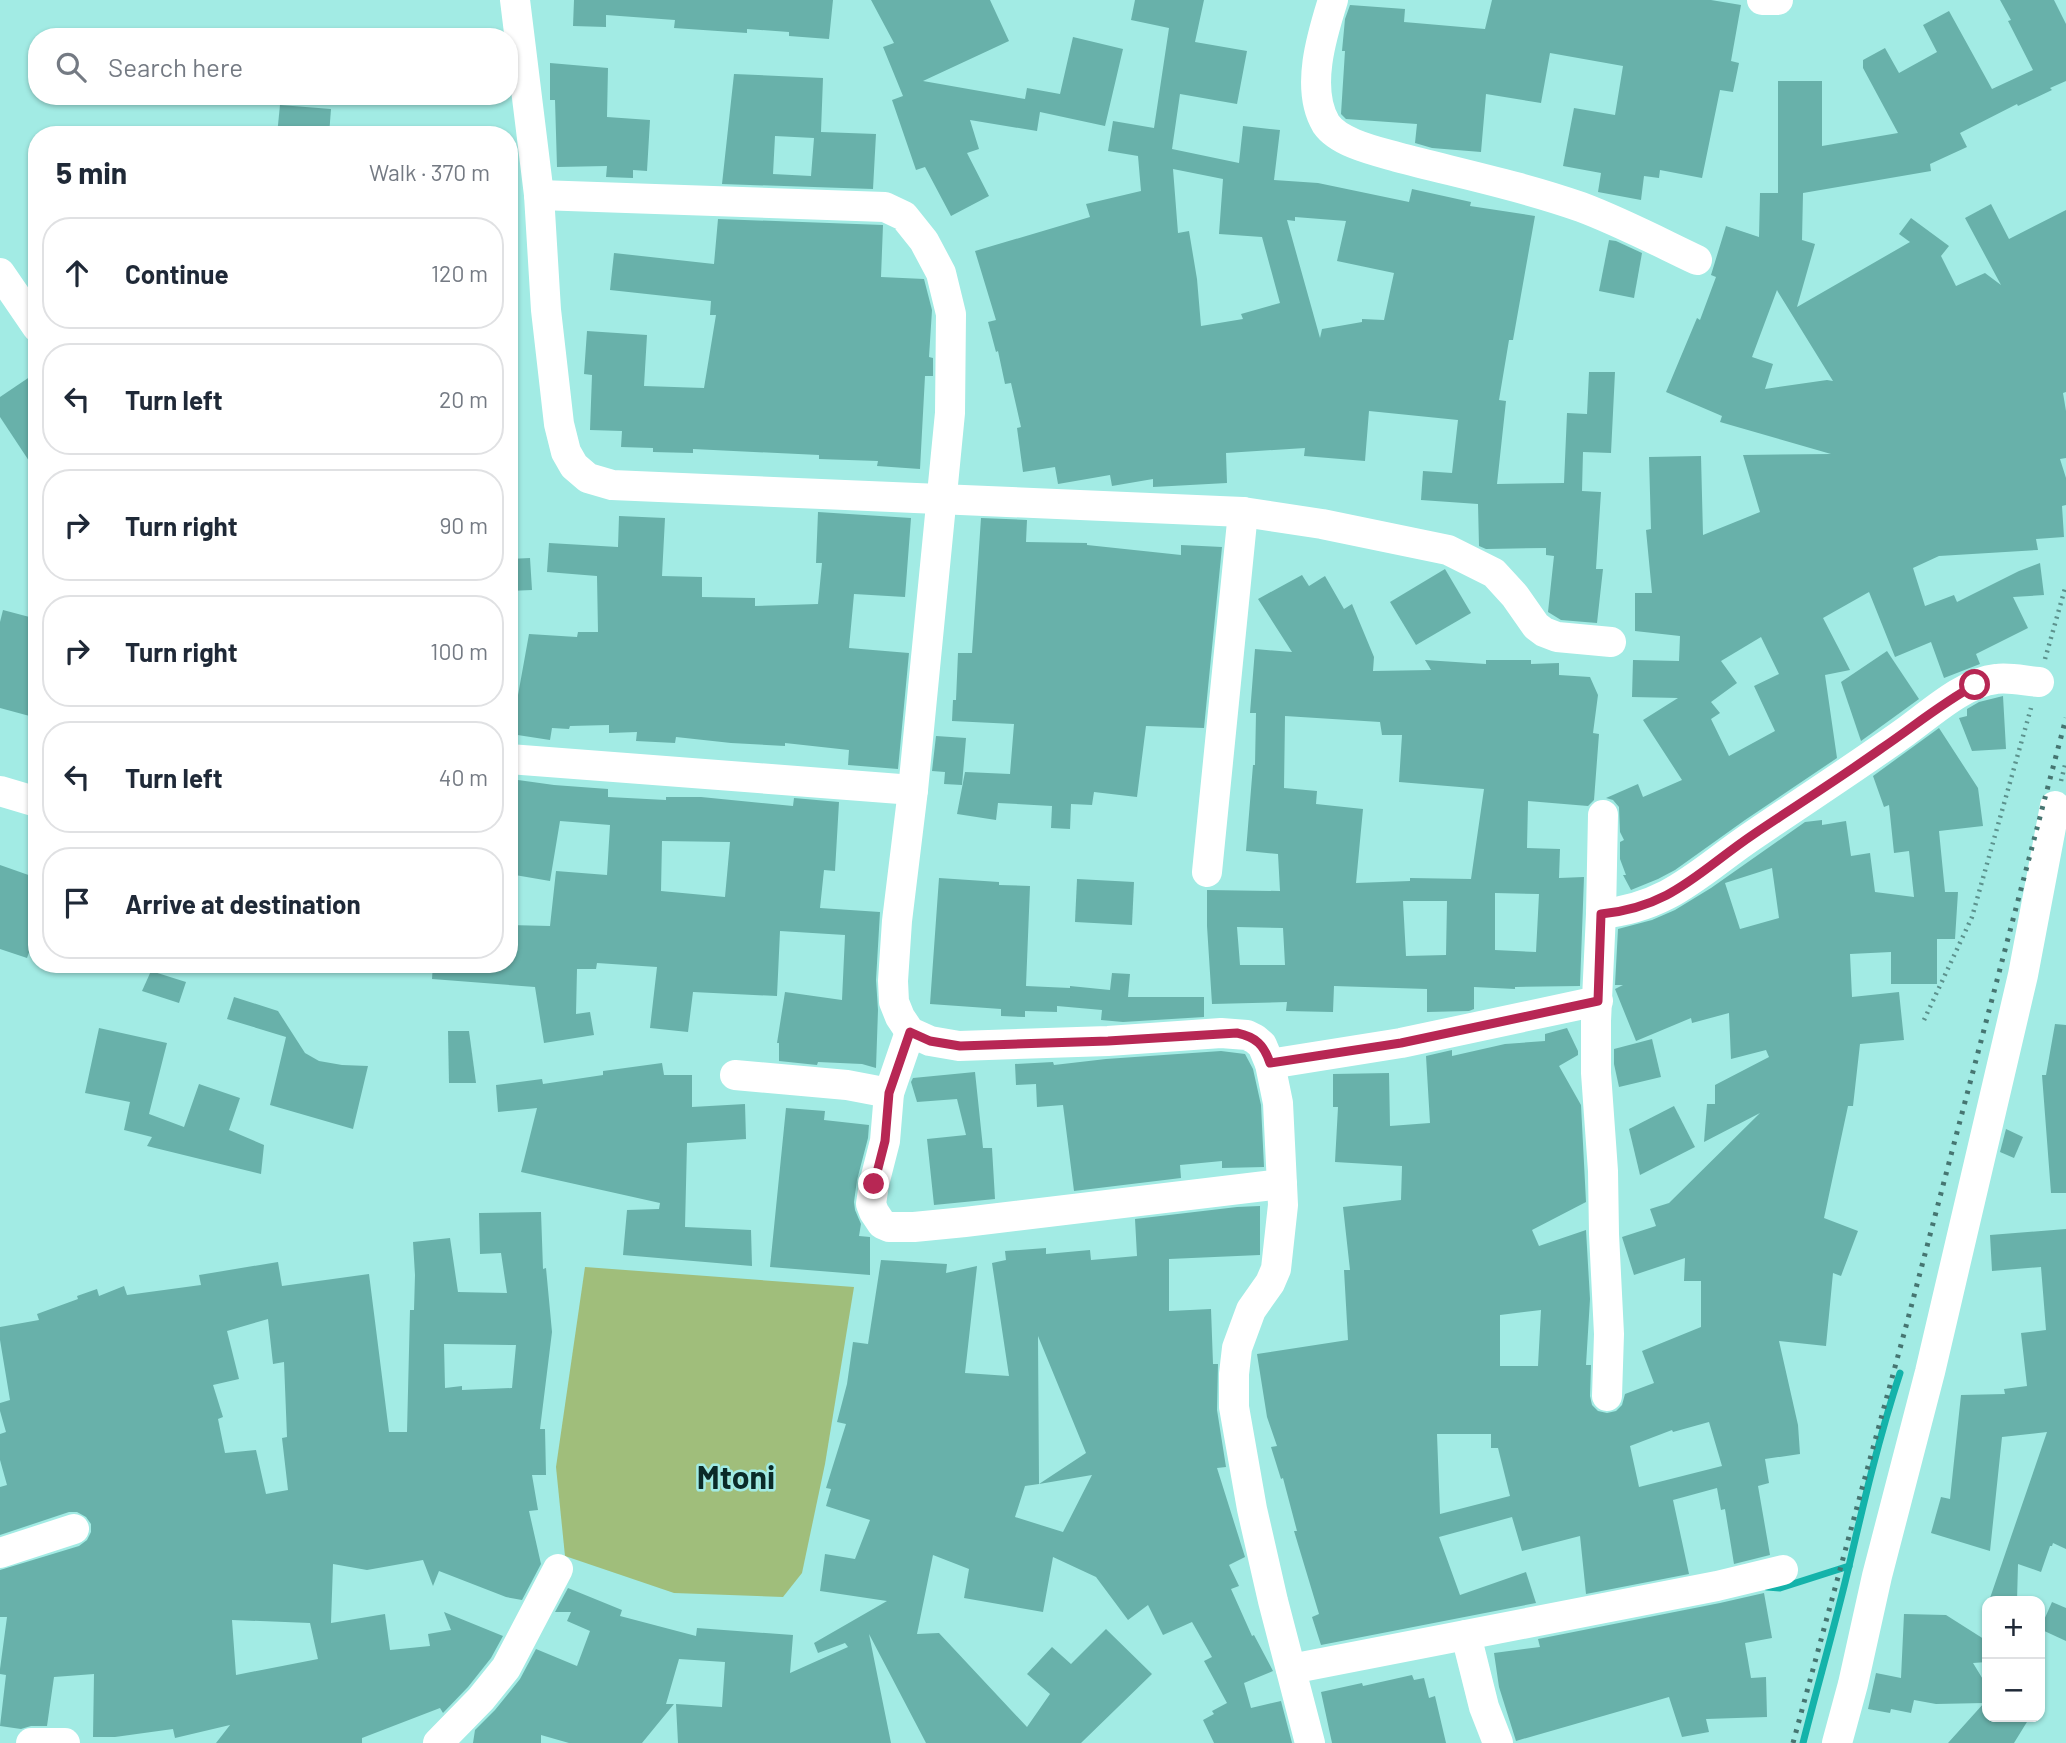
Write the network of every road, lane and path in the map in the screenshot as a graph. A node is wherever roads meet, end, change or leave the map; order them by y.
1 (515, 0) edge
2 (1333, 0) edge
3 (1762, 0) edge
4 (1778, 0) edge
5 (539, 195) junction
6 (1697, 260) dead end
7 (0, 273) edge
8 (28, 314) edge
9 (942, 499) junction
10 (1243, 512) junction
11 (2066, 584) edge
12 (1611, 642) dead end
13 (2039, 682) junction
14 (518, 760) edge
15 (913, 790) junction
16 (0, 791) edge
17 (28, 799) edge
18 (2054, 806) dead end
19 (1603, 815) dead end
20 (1207, 872) dead end
21 (1601, 914) junction
22 (1598, 1001) junction
23 (1924, 1020) dead end
24 (910, 1032) junction
25 (1270, 1063) junction
26 (736, 1075) dead end
27 (889, 1093) junction
28 (1282, 1184) junction
29 (1607, 1396) dead end
30 (74, 1529) dead end
31 (0, 1553) edge
32 (558, 1569) dead end
33 (1783, 1570) dead end
34 (1466, 1635) junction
35 (1291, 1669) junction
36 (30, 1743) edge
37 (65, 1743) edge
38 (438, 1743) edge
39 (1310, 1743) edge
40 (1498, 1743) edge
41 (1837, 1743) edge

1 - 5 street
2 - 6 street
3 - 4 street
5 - 9 street
5 - 9 street
7 - 8 street
9 - 10 street
9 - 15 street
10 - 12 street
10 - 20 street
11 - 13 path
13 - 21 street
13 - 23 path
14 - 15 street
15 - 24 street
16 - 17 street
18 - 41 street
19 - 21 street
21 - 22 street
22 - 25 street
22 - 29 street
24 - 25 street
24 - 27 street
25 - 28 street
26 - 27 street
27 - 28 street
28 - 35 street
30 - 31 street
32 - 38 street
33 - 34 street
34 - 35 street
34 - 40 street
35 - 39 street
36 - 37 street

